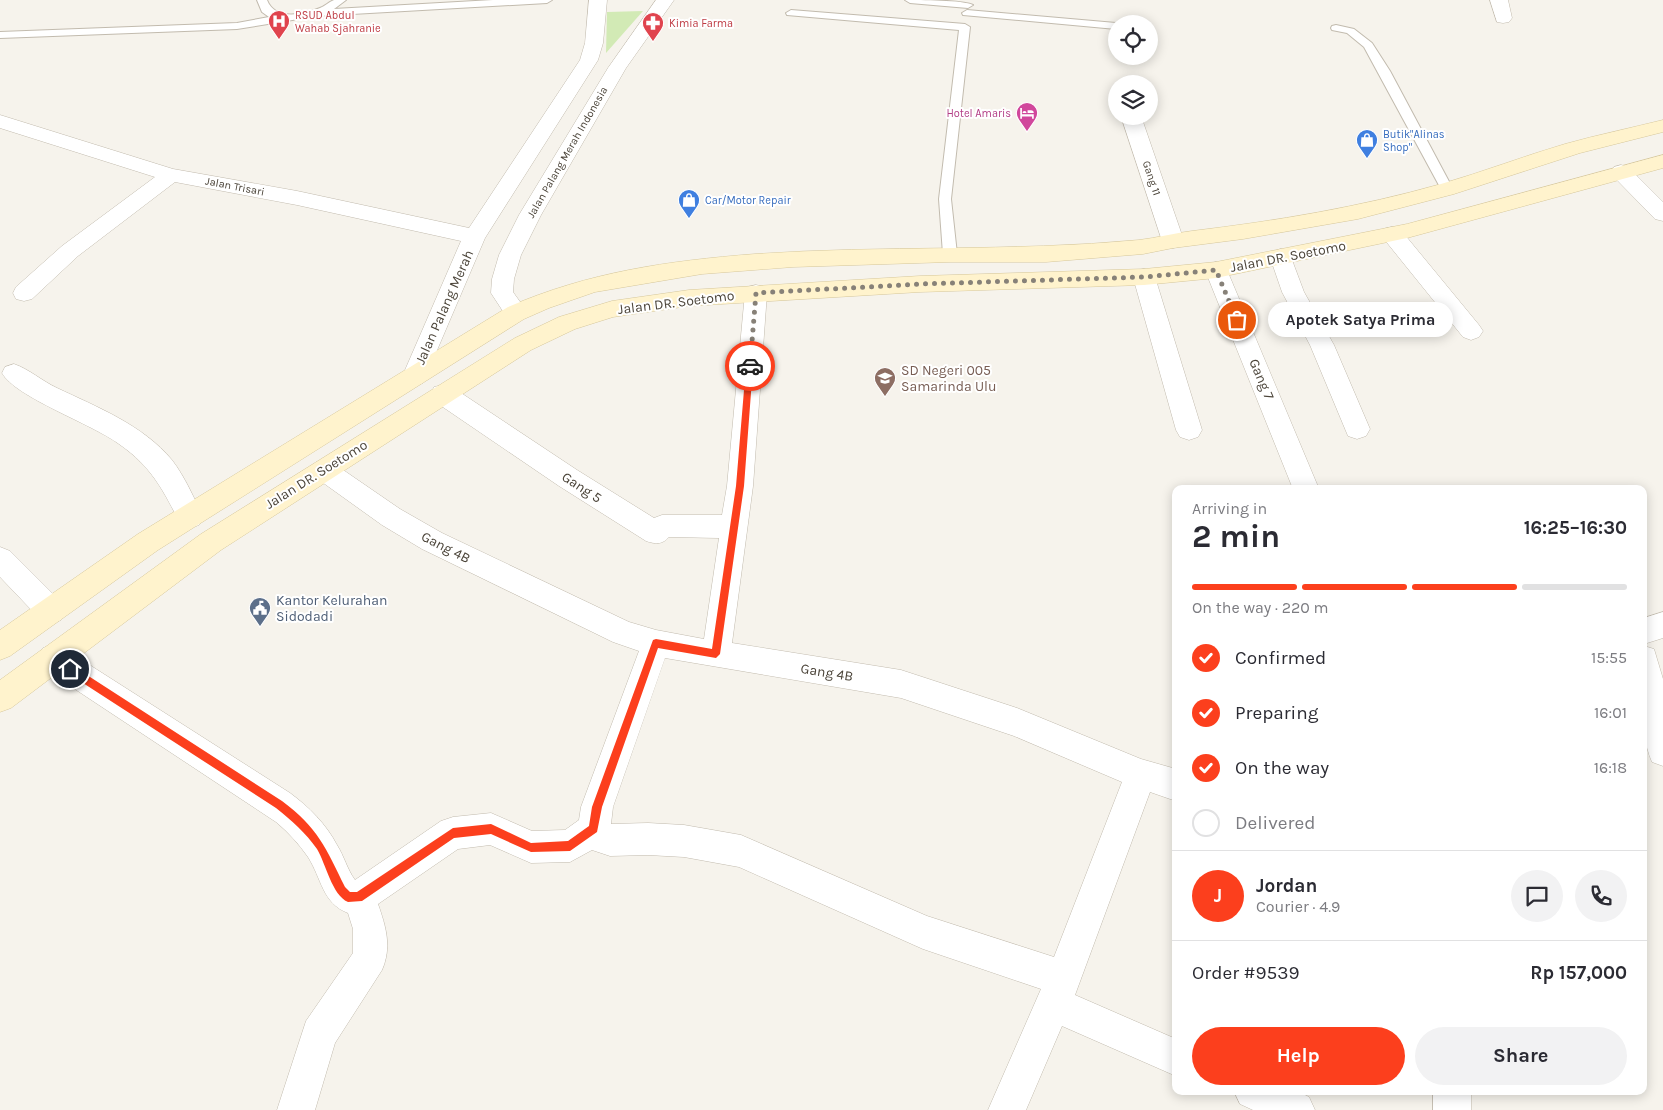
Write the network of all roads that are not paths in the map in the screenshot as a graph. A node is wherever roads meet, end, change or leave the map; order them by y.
1 (262, 0) edge
2 (341, 0) edge
3 (547, 0) edge
4 (598, 0) edge
5 (665, 0) edge
6 (910, 0) edge
7 (1498, 0) edge
8 (479, 2) edge
9 (968, 6) edge
10 (319, 13) junction
11 (791, 13) dead end
12 (283, 17) junction
13 (1503, 18) dead end
14 (1108, 25) edge
15 (965, 27) junction
16 (1336, 28) dead end
17 (0, 35) edge
18 (553, 117) junction
19 (0, 121) edge
20 (585, 122) junction
21 (1134, 125) edge
22 (1663, 126) edge
23 (1663, 161) edge
24 (1621, 172) junction
25 (171, 174) junction
26 (1447, 189) junction
27 (1663, 214) edge
28 (1392, 234) junction
29 (474, 237) junction
30 (1173, 241) junction
31 (950, 254) junction
32 (1046, 254) junction
33 (1281, 257) junction
34 (1216, 270) junction
35 (1144, 277) junction
36 (1051, 281) junction
37 (24, 293) dead end
38 (756, 293) junction
39 (516, 313) junction
40 (1471, 331) dead end
41 (14, 373) dead end
42 (414, 377) junction
43 (443, 394) junction
44 (1357, 429) dead end
45 (1189, 430) dead end
46 (324, 470) junction
47 (1304, 485) edge
48 (190, 517) junction
49 (734, 526) junction
50 (0, 559) edge
51 (40, 618) junction
52 (1663, 625) edge
53 (1647, 629) edge
54 (656, 643) junction
55 (0, 647) edge
56 (716, 654) junction
57 (53, 658) junction
58 (1647, 674) edge
59 (0, 698) edge
60 (1663, 751) edge
61 (1141, 774) junction
62 (1172, 784) edge
63 (594, 829) junction
64 (359, 897) junction
65 (1059, 991) junction
66 (1172, 1056) edge
67 (1262, 1095) edge
68 (1452, 1095) edge
69 (1293, 1109) edge
70 (296, 1110) edge
71 (1007, 1110) edge
72 (1452, 1110) edge

1 - 12 lane
2 - 10 lane
3 - 8 lane
4 - 18 street, Jalan Palang Merah Indonesia
5 - 20 street, Jalan Palang Merah Indonesia
6 - 9 lane
7 - 13 street
8 - 10 lane
9 - 14 lane
9 - 15 lane
10 - 12 lane
11 - 15 lane
12 - 17 lane
15 - 31 lane
16 - 26 lane
18 - 20 street
18 - 29 street, Jalan Palang Merah Indonesia
19 - 25 street, Jalan Trisari
20 - 39 street, Jalan Palang Merah Indonesia
21 - 30 street, Gang 11
22 - 26 street
23 - 24 street, Jalan DR. Soetomo
24 - 27 street
24 - 28 street, Jalan DR. Soetomo
25 - 29 street, Jalan Trisari
25 - 37 street
26 - 30 street
28 - 33 street, Jalan DR. Soetomo
28 - 40 street
29 - 42 street, Jalan Palang Merah
30 - 32 street
31 - 32 street
31 - 39 street
32 - 36 street
33 - 34 street, Jalan DR. Soetomo
33 - 44 street
34 - 35 street, Jalan DR. Soetomo
34 - 47 street, Gang 7
35 - 36 street, Jalan DR. Soetomo
35 - 45 street
36 - 38 street, Jalan DR. Soetomo
38 - 43 street, Jalan DR. Soetomo
38 - 49 street
39 - 42 street
41 - 48 street
42 - 48 street
43 - 46 street, Jalan DR. Soetomo
43 - 49 street, Gang 5
46 - 54 street, Gang 4B
46 - 57 street, Jalan DR. Soetomo
48 - 51 street
49 - 56 street
50 - 51 street
51 - 55 street
51 - 57 street
52 - 53 street
54 - 56 street, Gang 4B
54 - 63 street
56 - 61 street, Gang 4B
57 - 59 street, Jalan DR. Soetomo
57 - 64 street
58 - 60 street
61 - 62 street, Gang 4B
61 - 65 street
63 - 64 street
63 - 65 street
64 - 70 street
65 - 66 street
65 - 71 street
67 - 69 street
68 - 72 street

